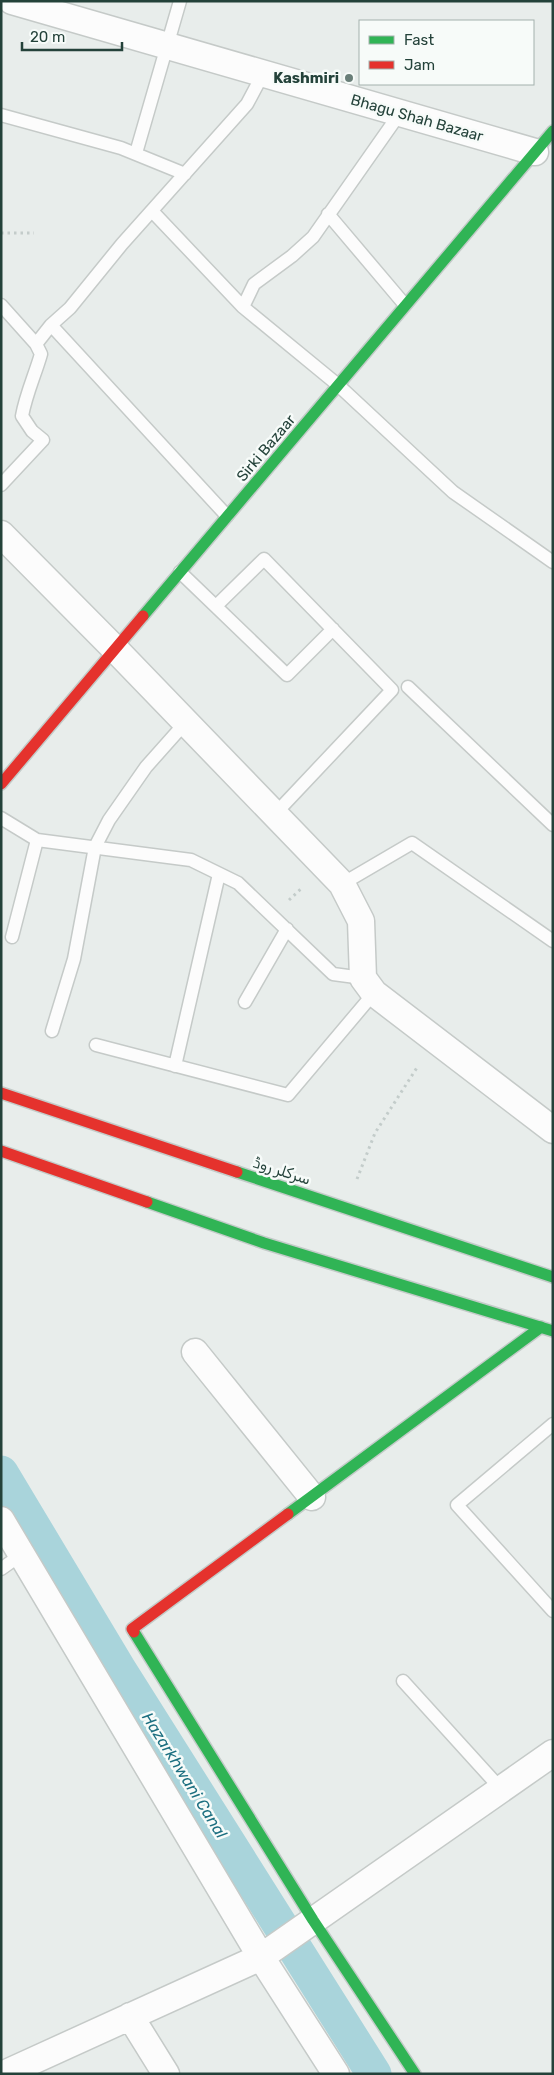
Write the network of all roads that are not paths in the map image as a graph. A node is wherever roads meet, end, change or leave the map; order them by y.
1 (12, 1) edge
2 (180, 1) edge
3 (167, 46) junction
4 (263, 74) junction
5 (400, 113) junction
6 (1, 115) edge
7 (553, 131) edge
8 (544, 147) edge
9 (136, 153) junction
10 (185, 174) junction
11 (152, 211) junction
12 (328, 214) junction
13 (1, 305) edge
14 (405, 305) junction
15 (242, 307) junction
16 (51, 324) junction
17 (36, 344) junction
18 (338, 385) junction
19 (1, 485) edge
20 (227, 516) junction
21 (1, 534) edge
22 (553, 562) edge
23 (180, 572) junction
24 (216, 606) junction
25 (332, 629) junction
26 (115, 649) junction
27 (408, 687) dead end
28 (186, 722) junction
29 (1, 784) edge
30 (275, 814) junction
31 (1, 818) edge
32 (553, 825) edge
33 (37, 840) junction
34 (95, 847) junction
35 (219, 874) junction
36 (334, 875) junction
37 (287, 930) junction
38 (12, 937) dead end
39 (553, 941) edge
40 (368, 985) junction
41 (245, 1002) dead end
42 (52, 1031) dead end
43 (96, 1046) dead end
44 (176, 1066) junction
45 (1, 1094) edge
46 (553, 1130) edge
47 (1, 1151) edge
48 (553, 1277) edge
49 (547, 1329) edge
50 (196, 1352) dead end
51 (553, 1424) edge
52 (312, 1497) junction
53 (1, 1520) edge
54 (12, 1561) edge
55 (553, 1611) edge
56 (403, 1681) dead end
57 (553, 1753) edge
58 (501, 1789) junction
59 (314, 1920) junction
60 (261, 1958) junction
61 (130, 2016) junction
62 (4, 2074) edge
63 (166, 2074) edge
64 (336, 2074) edge
65 (414, 2074) edge

1 - 3 street, Bhagu Shah Bazaar
2 - 3 lane
3 - 4 street, Bhagu Shah Bazaar
3 - 9 lane
4 - 5 street, Bhagu Shah Bazaar
4 - 10 lane
5 - 8 street, Bhagu Shah Bazaar
5 - 12 lane
6 - 9 lane
7 - 8 main road, Sirki Bazaar
8 - 14 main road, Sirki Bazaar
9 - 10 lane
10 - 11 lane
11 - 15 lane
11 - 16 lane
12 - 14 lane
12 - 15 lane
13 - 17 lane
14 - 18 main road, Sirki Bazaar
15 - 18 lane
16 - 17 lane
16 - 20 lane
17 - 19 lane
18 - 20 main road, Sirki Bazaar
18 - 22 lane
20 - 23 main road, Sirki Bazaar
21 - 26 street
23 - 24 lane
23 - 26 main road, Sirki Bazaar
24 - 25 lane
24 - 25 lane
25 - 30 lane
26 - 28 street
26 - 29 main road, Sirki Bazaar
27 - 32 lane
28 - 30 street
28 - 34 lane
30 - 36 street
31 - 33 lane
33 - 34 lane
33 - 38 lane
34 - 35 lane
34 - 42 lane
35 - 37 lane
35 - 44 lane
36 - 39 lane
36 - 40 street
37 - 40 lane
37 - 41 lane
40 - 44 lane
40 - 46 street
43 - 44 lane
45 - 48 main road, سرکلر روڈ
47 - 49 main road
49 - 52 main road
50 - 52 street
51 - 55 lane
52 - 59 main road
53 - 54 street
54 - 60 street
56 - 58 lane
57 - 58 street
58 - 59 street
59 - 60 street
59 - 65 main road
60 - 61 street
60 - 64 street
61 - 62 street
61 - 63 street

